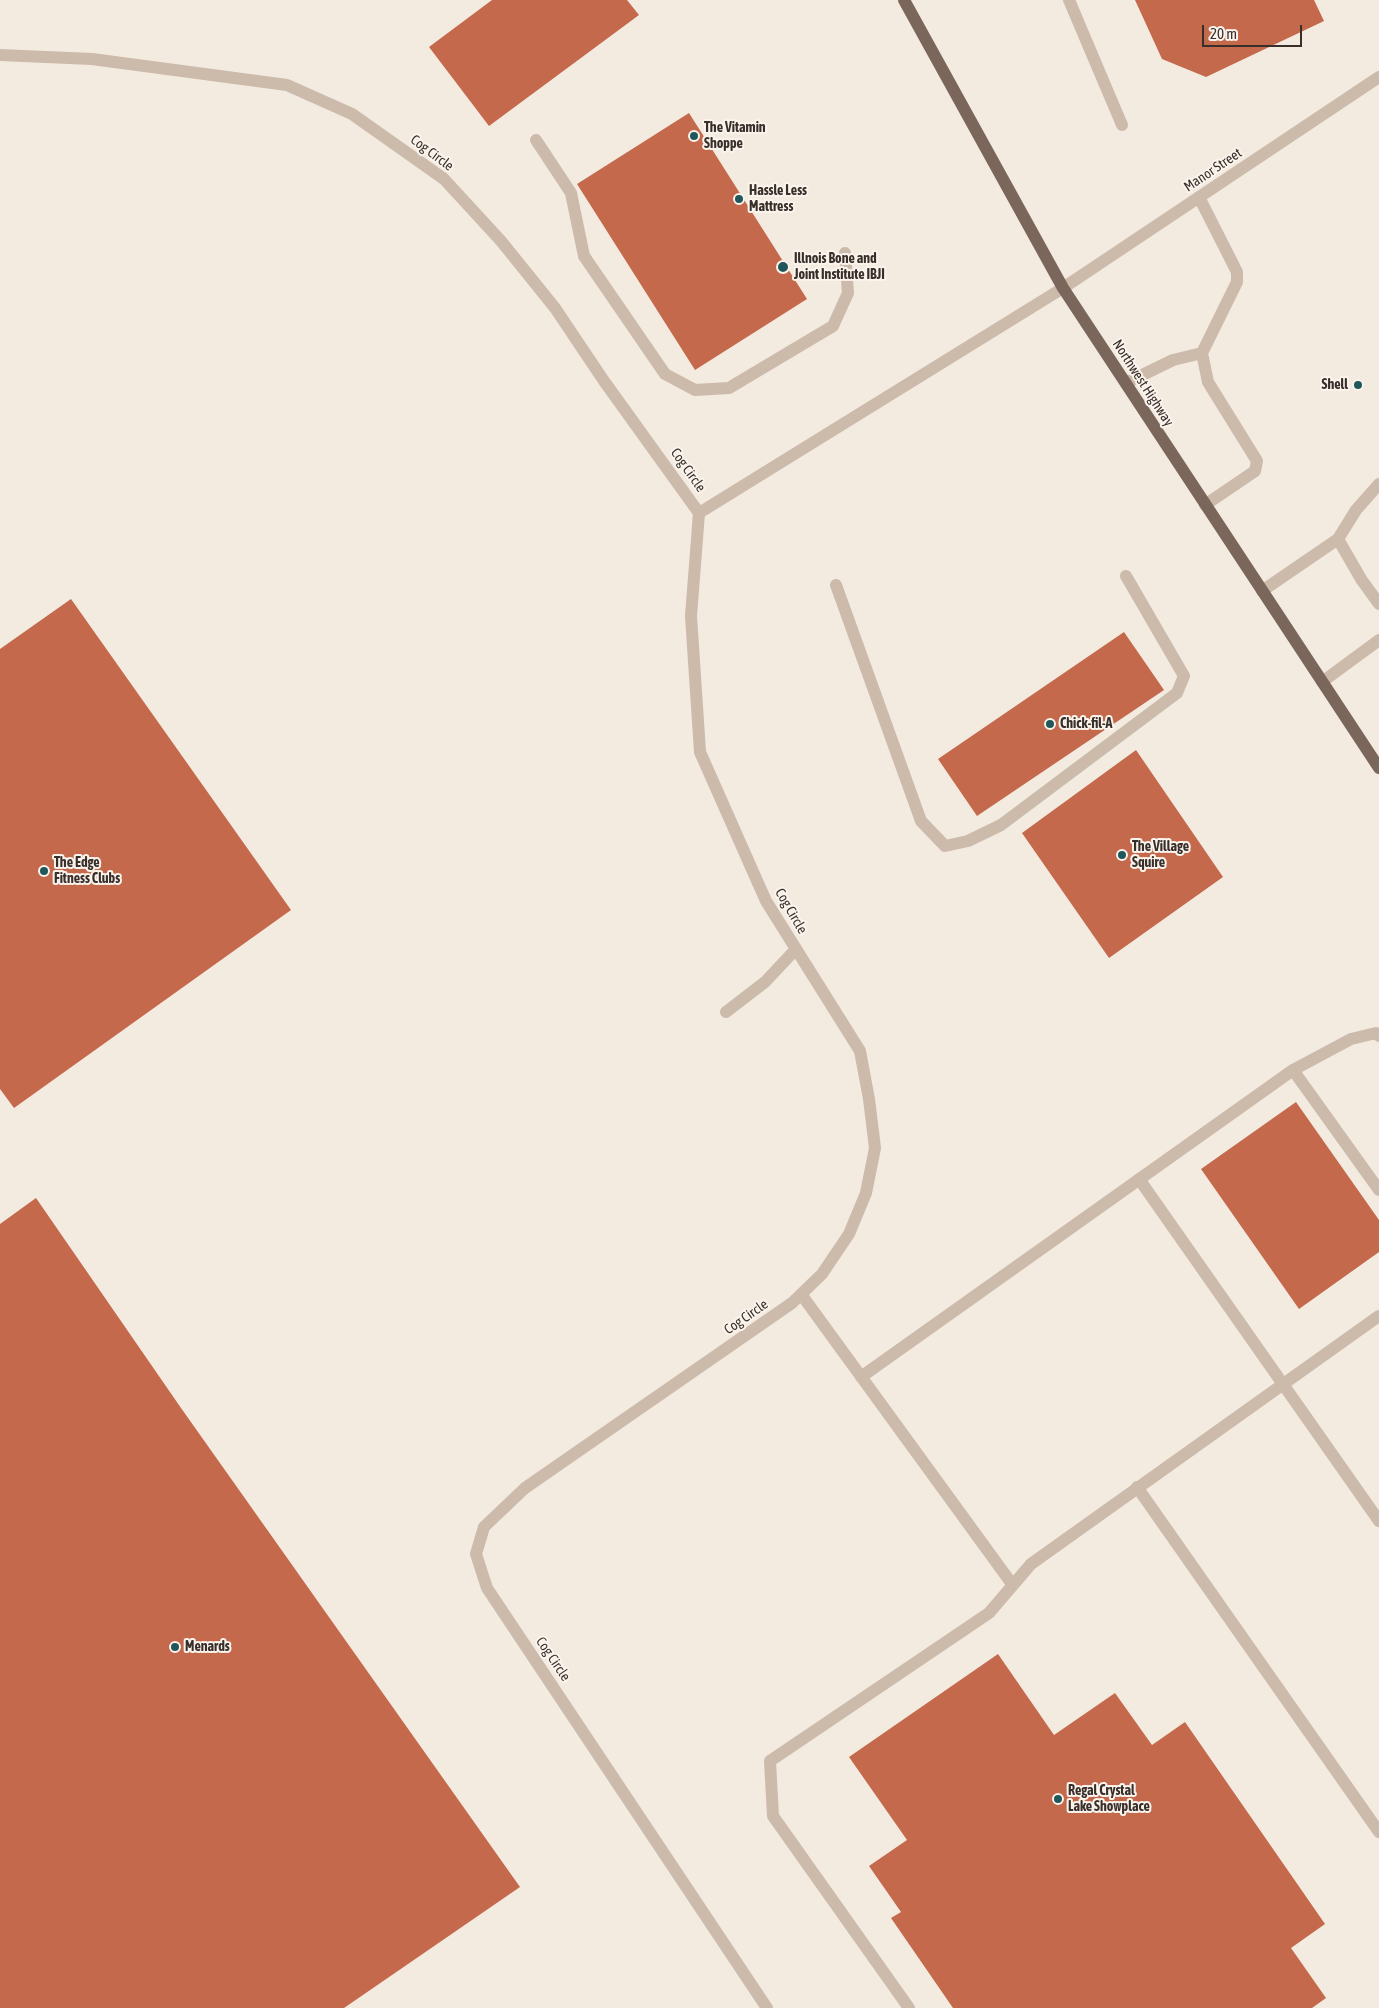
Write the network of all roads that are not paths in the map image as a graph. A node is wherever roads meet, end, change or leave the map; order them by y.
1 (904, 0) edge
2 (1069, 0) edge
3 (0, 55) edge
4 (1379, 77) edge
5 (1122, 124) dead end
6 (536, 140) dead end
7 (1200, 197) junction
8 (845, 253) dead end
9 (1064, 288) junction
10 (1202, 354) junction
11 (1126, 383) junction
12 (1379, 484) edge
13 (1206, 505) junction
14 (700, 513) junction
15 (1338, 539) junction
16 (1126, 576) dead end
17 (836, 585) dead end
18 (1262, 591) junction
19 (1379, 604) edge
20 (1379, 640) edge
21 (1322, 682) junction
22 (1379, 768) edge
23 (796, 949) junction
24 (726, 1012) dead end
25 (1379, 1036) edge
26 (1294, 1070) junction
27 (1139, 1180) junction
28 (1379, 1190) edge
29 (801, 1294) junction
30 (1379, 1316) edge
31 (861, 1377) junction
32 (1282, 1384) junction
33 (1137, 1486) junction
34 (1379, 1521) edge
35 (1012, 1584) junction
36 (1379, 1832) edge
37 (767, 2008) edge
38 (909, 2008) edge

1 - 9 main road, Northwest Highway
2 - 5 street
3 - 14 street, Cog Circle
4 - 7 street, Manor Street
6 - 8 street
7 - 9 street, Manor Street
7 - 10 street
9 - 11 main road, Northwest Highway
9 - 14 street, Cog Circle
10 - 11 street
10 - 13 street
11 - 13 main road, Northwest Highway
12 - 15 street
13 - 18 main road, Northwest Highway
14 - 23 street, Cog Circle
15 - 18 street
15 - 19 street
16 - 17 street
18 - 21 main road, Northwest Highway
20 - 21 street
21 - 22 main road, Northwest Highway
23 - 24 street
23 - 29 street, Cog Circle
25 - 26 street
26 - 27 street
26 - 28 street
27 - 31 street
27 - 32 street
29 - 31 street
29 - 37 street, Cog Circle
30 - 32 street
31 - 35 street
32 - 33 street
32 - 34 street
33 - 35 street
33 - 36 street
35 - 38 street

